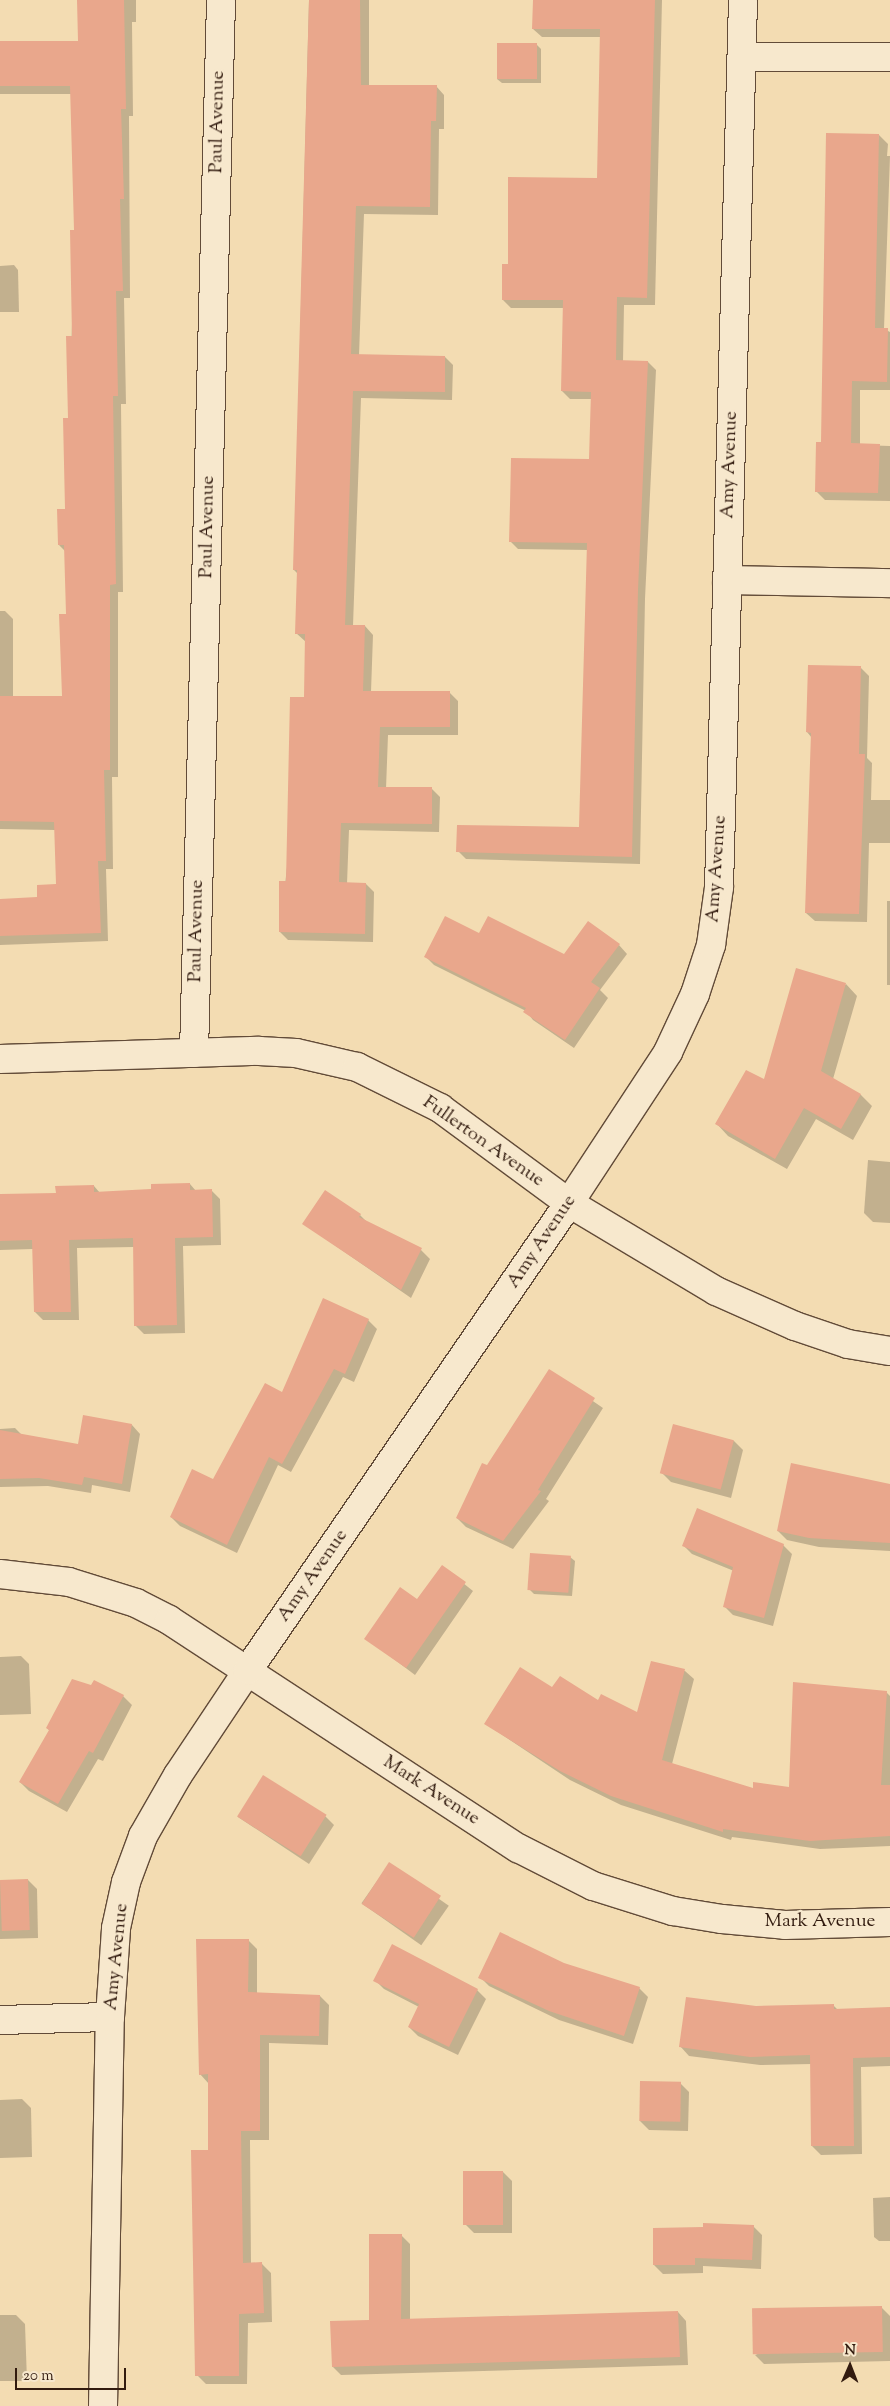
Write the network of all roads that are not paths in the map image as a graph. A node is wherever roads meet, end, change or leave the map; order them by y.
1 (221, 0) edge
2 (743, 0) edge
3 (742, 57) junction
4 (890, 57) edge
5 (727, 580) junction
6 (890, 583) edge
7 (194, 1053) junction
8 (0, 1059) edge
9 (569, 1203) junction
10 (890, 1351) edge
11 (0, 1574) edge
12 (248, 1670) junction
13 (890, 1922) edge
14 (110, 2017) junction
15 (0, 2020) edge
16 (103, 2406) edge

1 - 7 street, Paul Avenue
2 - 3 street, Amy Avenue
3 - 4 street
3 - 5 street, Amy Avenue
5 - 6 street
5 - 9 street, Amy Avenue
7 - 8 street, Fullerton Avenue
7 - 9 street, Fullerton Avenue
9 - 10 street, Fullerton Avenue
9 - 12 street, Amy Avenue
11 - 12 street, Mark Avenue
12 - 13 street, Mark Avenue
12 - 14 street, Amy Avenue
14 - 15 street
14 - 16 street, Amy Avenue

